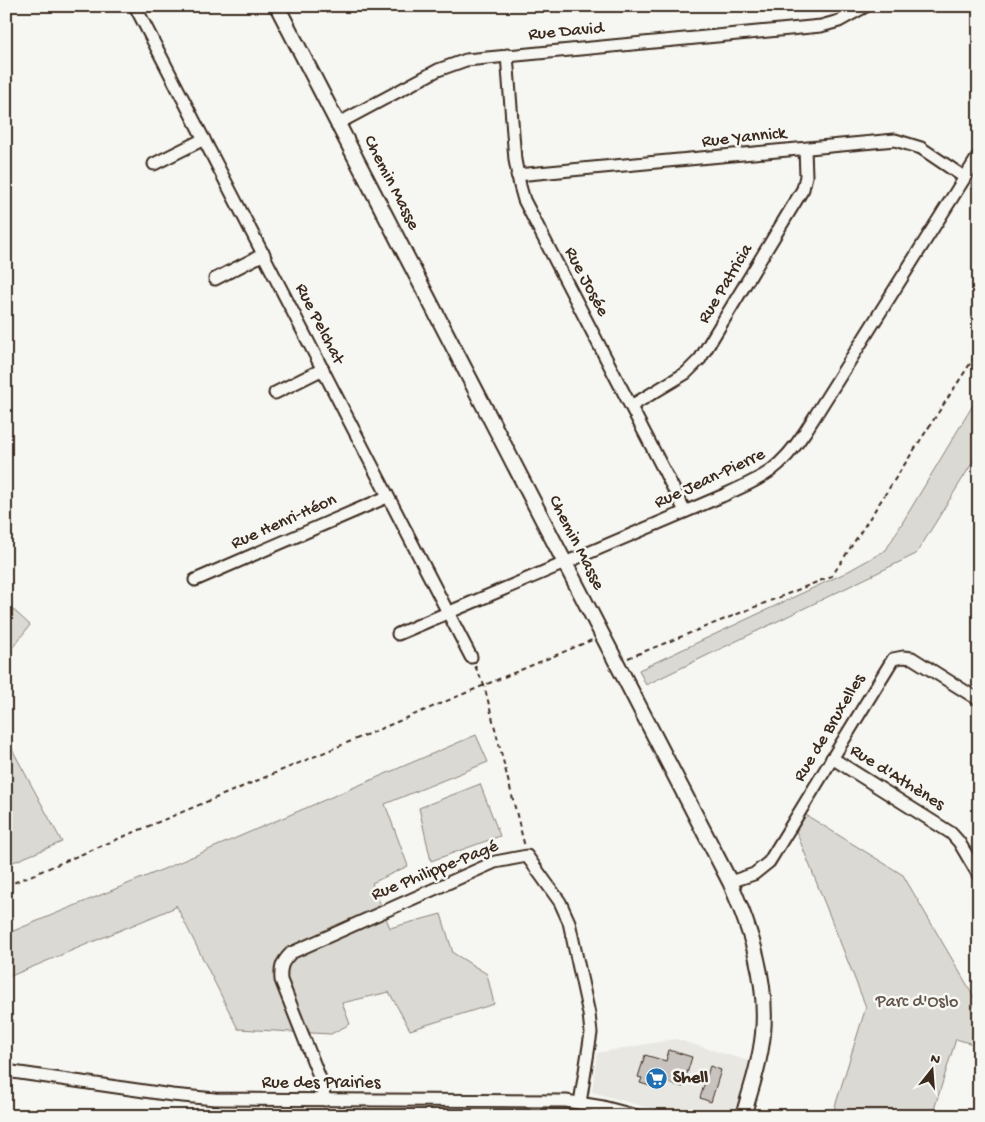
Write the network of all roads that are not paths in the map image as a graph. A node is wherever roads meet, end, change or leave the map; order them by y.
1 (135, 6) edge
2 (278, 6) edge
3 (866, 6) edge
4 (507, 55) junction
5 (338, 123) junction
6 (204, 139) junction
7 (805, 149) junction
8 (979, 154) edge
9 (154, 164) dead end
10 (517, 175) junction
11 (964, 177) junction
12 (264, 254) junction
13 (215, 279) dead end
14 (322, 369) junction
15 (275, 393) dead end
16 (632, 406) junction
17 (387, 497) junction
18 (685, 511) junction
19 (565, 563) junction
20 (195, 580) dead end
21 (448, 613) junction
22 (398, 634) dead end
23 (470, 658) road end
24 (979, 700) edge
25 (832, 758) junction
26 (979, 876) edge
27 (730, 882) junction
28 (6, 1071) edge
29 (324, 1100) junction
30 (580, 1103) junction
31 (637, 1116) edge
32 (743, 1116) edge

1 - 6 street, Rue Pelchat
2 - 5 street, Chemin Masse
3 - 4 street, Rue David
4 - 5 street, Rue David
4 - 10 street, Rue Josée
5 - 19 street, Chemin Masse
6 - 9 street
6 - 12 street, Rue Pelchat
7 - 10 street, Rue Yannick
7 - 11 street, Rue Yannick
7 - 16 street, Rue Patricia
8 - 11 street, Rue Jean-Pierre
10 - 16 street, Rue Josée
11 - 18 street, Rue Jean-Pierre
12 - 13 street
12 - 14 street, Rue Pelchat
14 - 15 street
14 - 17 street, Rue Pelchat
16 - 18 street, Rue Josée
17 - 20 street, Rue Henri-Héon
17 - 21 street, Rue Pelchat
18 - 19 street, Rue Jean-Pierre
19 - 21 street, Rue Jean-Pierre
19 - 27 street, Chemin Masse
21 - 22 street, Rue Jean-Pierre
21 - 23 street, Rue Pelchat
24 - 25 street, Rue de Bruxelles
25 - 26 street, Rue d'Athènes
25 - 27 street, Rue de Bruxelles
27 - 32 street, Chemin Masse
28 - 29 street, Rue des Prairies
29 - 30 street, Rue des Prairies
29 - 30 street, Rue Philippe-Pagé
30 - 31 street, Rue des Prairies

